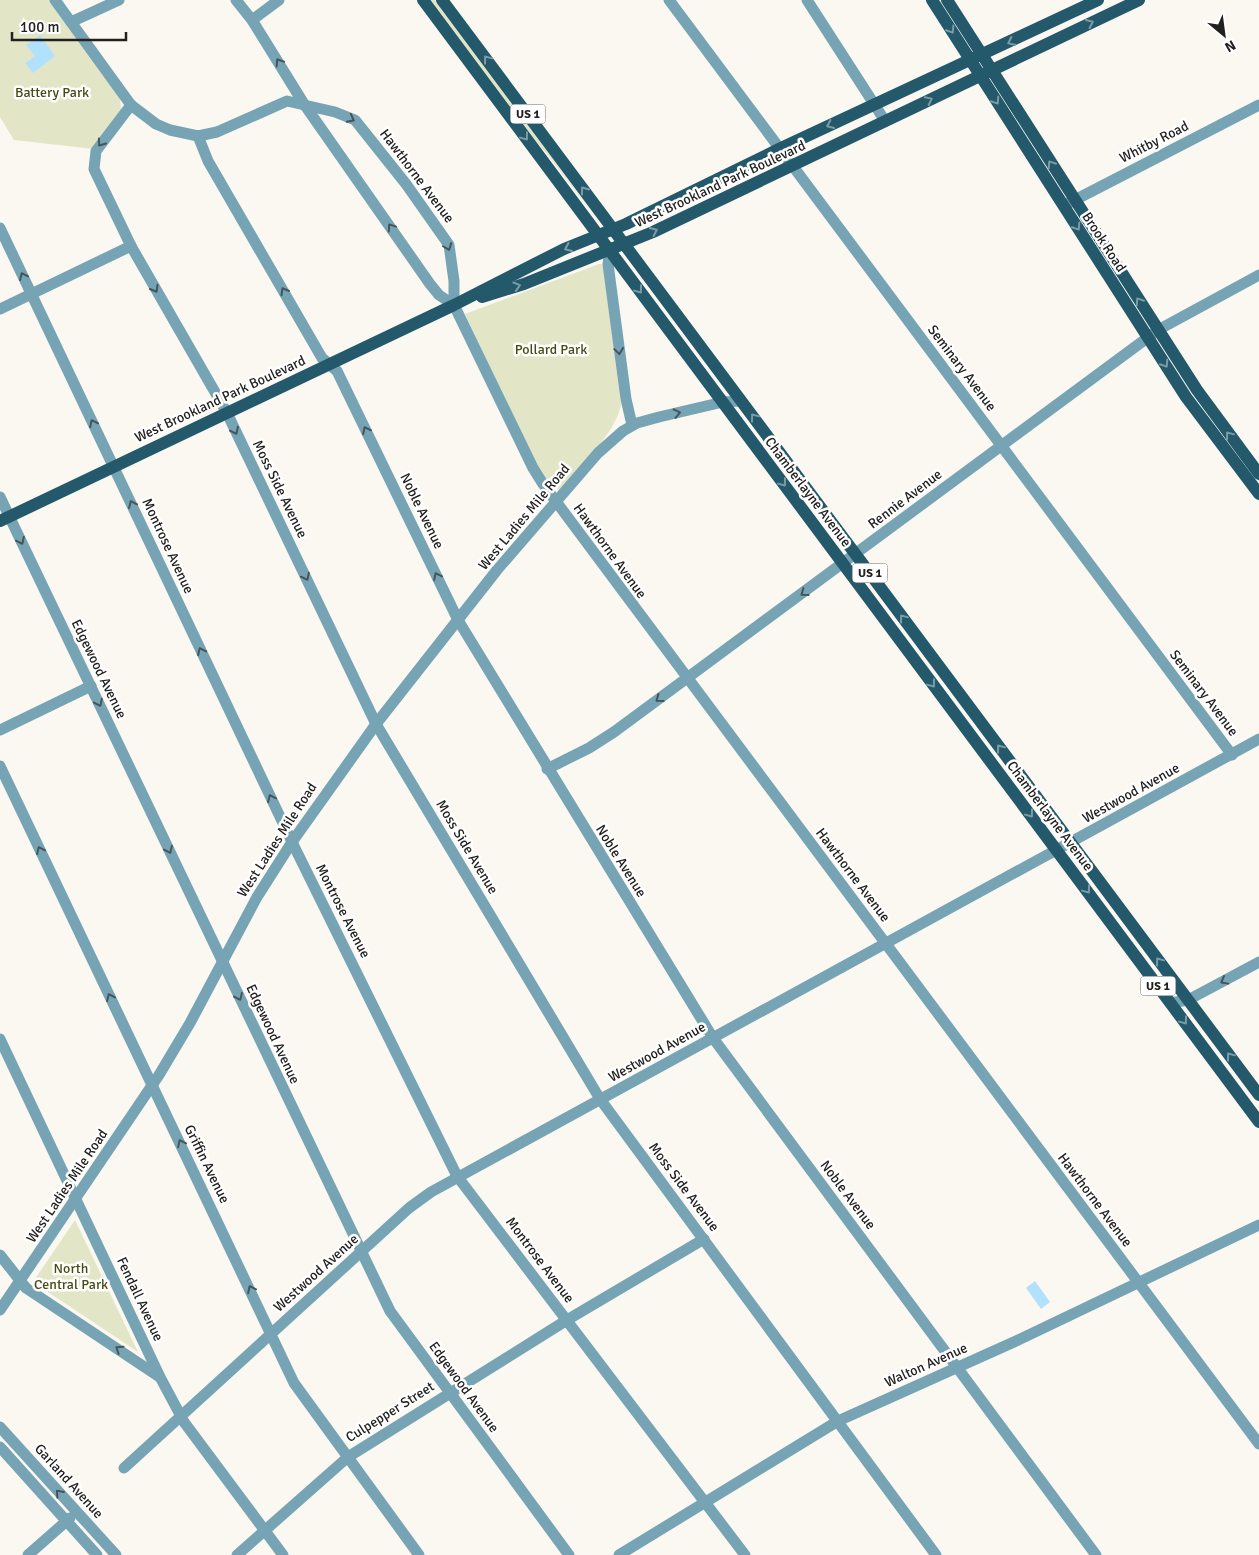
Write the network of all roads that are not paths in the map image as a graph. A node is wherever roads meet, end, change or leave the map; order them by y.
1 (55, 0) edge
2 (120, 0) edge
3 (236, 0) edge
4 (278, 0) edge
5 (423, 0) edge
6 (442, 0) edge
7 (669, 0) edge
8 (808, 0) edge
9 (932, 0) edge
10 (947, 0) edge
11 (1098, 0) edge
12 (1139, 0) edge
13 (252, 20) junction
14 (71, 22) junction
15 (975, 58) junction
16 (985, 73) junction
17 (304, 104) junction
18 (874, 104) junction
19 (131, 105) junction
20 (1259, 105) edge
21 (885, 122) junction
22 (198, 136) junction
23 (779, 149) junction
24 (792, 166) junction
25 (1069, 203) junction
26 (0, 228) edge
27 (613, 229) junction
28 (598, 235) junction
29 (624, 245) junction
30 (131, 246) junction
31 (610, 251) junction
32 (1259, 276) edge
33 (31, 294) junction
34 (454, 305) junction
35 (0, 309) edge
36 (1153, 334) junction
37 (329, 364) junction
38 (742, 401) junction
39 (722, 402) junction
40 (227, 413) junction
41 (632, 425) junction
42 (1002, 446) junction
43 (114, 466) junction
44 (1259, 474) edge
45 (1259, 494) edge
46 (0, 497) edge
47 (555, 501) junction
48 (5, 518) edge
49 (856, 554) junction
50 (844, 564) junction
51 (458, 620) junction
52 (687, 678) junction
53 (91, 686) junction
54 (376, 724) junction
55 (0, 730) edge
56 (1259, 739) edge
57 (1232, 755) junction
58 (0, 766) edge
59 (547, 769) junction
60 (292, 842) junction
61 (1071, 844) junction
62 (1057, 851) junction
63 (885, 944) junction
64 (222, 962) junction
65 (1259, 962) edge
66 (1188, 1000) junction
67 (1170, 1003) junction
68 (713, 1038) junction
69 (0, 1039) edge
70 (152, 1086) junction
71 (1259, 1095) edge
72 (600, 1099) junction
73 (1259, 1122) edge
74 (457, 1176) junction
75 (76, 1200) junction
76 (1259, 1225) edge
77 (704, 1239) junction
78 (360, 1253) junction
79 (0, 1255) edge
80 (21, 1282) junction
81 (1138, 1283) junction
82 (0, 1310) edge
83 (567, 1320) junction
84 (272, 1334) junction
85 (957, 1368) junction
86 (160, 1377) junction
87 (449, 1393) junction
88 (181, 1416) junction
89 (838, 1422) junction
90 (0, 1427) edge
91 (1259, 1444) edge
92 (0, 1447) edge
93 (348, 1457) junction
94 (124, 1468) dead end
95 (707, 1502) junction
96 (77, 1512) junction
97 (66, 1522) junction
98 (264, 1530) junction
99 (28, 1555) edge
100 (97, 1555) edge
101 (116, 1555) edge
102 (237, 1555) edge
103 (283, 1555) edge
104 (419, 1555) edge
105 (569, 1555) edge
106 (619, 1555) edge
107 (745, 1555) edge
108 (936, 1555) edge
109 (1096, 1555) edge

1 - 14 street
2 - 14 street
3 - 13 street, Hawthorne Avenue
4 - 13 street
5 -> 28 main road, Chamberlayne Avenue / US 1
27 -> 6 main road, Chamberlayne Avenue / US 1
7 - 23 street, Seminary Avenue
8 - 18 street
9 -> 15 main road, Brook Road
10 - 15 main road, Brook Road
11 -> 15 main road, West Brookland Park Boulevard
16 -> 12 main road, West Brookland Park Boulevard
17 -> 13 street, Hawthorne Avenue
14 - 19 street
15 - 16 main road, Brook Road
15 - 18 main road, West Brookland Park Boulevard
21 -> 16 main road, West Brookland Park Boulevard
16 - 25 main road, Brook Road
17 - 22 street
34 -> 17 street, Hawthorne Avenue
17 -> 34 street, Hawthorne Avenue
18 - 21 street
18 -> 23 main road, West Brookland Park Boulevard
19 - 22 street
19 -> 30 street, Moss Side Avenue
20 - 25 street, Whitby Road
21 - 24 main road, West Brookland Park Boulevard
37 -> 22 street, Noble Avenue
23 - 24 street, Seminary Avenue
23 - 27 main road, West Brookland Park Boulevard
29 -> 24 main road, West Brookland Park Boulevard
24 - 42 street, Seminary Avenue
25 - 36 main road, Brook Road
33 -> 26 street, Montrose Avenue
27 - 28 main road, West Brookland Park Boulevard
27 - 29 main road, Chamberlayne Avenue / US 1
28 - 31 main road, Chamberlayne Avenue / US 1
28 -> 34 main road, West Brookland Park Boulevard
29 - 31 main road, West Brookland Park Boulevard
29 - 38 main road, Chamberlayne Avenue / US 1
30 - 33 street
30 -> 40 street, Moss Side Avenue
34 -> 31 main road, West Brookland Park Boulevard
31 -> 39 main road, Chamberlayne Avenue / US 1
31 -> 41 street
32 - 36 street, Rennie Avenue
33 - 35 street
43 -> 33 street, Montrose Avenue
34 - 37 main road, West Brookland Park Boulevard
34 - 47 street, Hawthorne Avenue
36 - 42 street, Rennie Avenue
44 -> 36 main road, Brook Road
36 -> 45 main road, Brook Road
37 - 40 main road, West Brookland Park Boulevard
51 -> 37 street, Noble Avenue
38 - 39 street, West Ladies Mile Road
49 -> 38 main road, Chamberlayne Avenue / US 1
41 -> 39 street, West Ladies Mile Road
39 -> 50 main road, Chamberlayne Avenue / US 1
40 - 43 main road, West Brookland Park Boulevard
40 -> 54 street, Moss Side Avenue
41 - 47 street, West Ladies Mile Road
42 - 49 street, Rennie Avenue
42 - 57 street, Seminary Avenue
43 - 48 main road, West Brookland Park Boulevard
60 -> 43 street, Montrose Avenue
46 - 48 street, Edgewood Avenue
47 - 51 street, West Ladies Mile Road
47 - 52 street, Hawthorne Avenue
48 -> 53 street, Edgewood Avenue
49 - 50 street, Rennie Avenue
61 -> 49 main road, Chamberlayne Avenue / US 1
50 -> 52 street, Rennie Avenue
50 -> 62 main road, Chamberlayne Avenue / US 1
51 - 54 street, West Ladies Mile Road
51 - 59 street, Noble Avenue
52 -> 59 street, Rennie Avenue
52 - 63 street, Hawthorne Avenue
53 - 55 street
53 -> 64 street, Edgewood Avenue
54 - 60 street, West Ladies Mile Road
54 - 72 street, Moss Side Avenue
56 - 57 street, Westwood Avenue
57 - 61 street, Westwood Avenue
70 -> 58 street, Griffin Avenue
59 - 68 street, Noble Avenue
60 - 64 street, West Ladies Mile Road
60 - 74 street, Montrose Avenue
61 - 62 street, Westwood Avenue
66 -> 61 main road, Chamberlayne Avenue / US 1
62 - 63 street, Westwood Avenue
62 -> 67 main road, Chamberlayne Avenue / US 1
63 - 68 street, Westwood Avenue
63 - 81 street, Hawthorne Avenue
64 - 70 street, West Ladies Mile Road
64 -> 78 street, Edgewood Avenue
65 -> 66 street
66 - 67 street
71 -> 66 main road, Chamberlayne Avenue / US 1
67 -> 73 main road, Chamberlayne Avenue / US 1
68 - 72 street, Westwood Avenue
68 - 85 street, Noble Avenue
69 - 75 street, Fendall Avenue
70 - 75 street, West Ladies Mile Road
84 -> 70 street, Griffin Avenue
72 - 74 street, Westwood Avenue
72 - 77 street, Moss Side Avenue
74 - 78 street, Westwood Avenue
74 - 83 street, Montrose Avenue
75 - 80 street, West Ladies Mile Road
75 - 86 street, Fendall Avenue
76 - 81 street, Walton Avenue
77 - 83 street, Culpepper Street
77 - 89 street, Moss Side Avenue
78 - 84 street, Westwood Avenue
78 - 87 street, Edgewood Avenue
79 - 80 street
80 - 82 street, West Ladies Mile Road
86 -> 80 street
81 - 85 street, Walton Avenue
81 - 91 street, Hawthorne Avenue
83 - 87 street, Culpepper Street
83 - 95 street, Montrose Avenue
84 - 88 street, Westwood Avenue
84 - 93 street, Griffin Avenue
85 - 89 street, Walton Avenue
85 - 109 street, Noble Avenue
86 - 88 street, Fendall Avenue
87 - 93 street, Culpepper Street
87 - 105 street, Edgewood Avenue
88 - 94 street, Westwood Avenue
88 - 98 street, Fendall Avenue
89 - 95 street, Walton Avenue
89 - 108 street, Moss Side Avenue
96 -> 90 street, Garland Avenue
92 - 97 street, Garland Avenue
93 - 98 street, Culpepper Street
93 - 104 street, Griffin Avenue
95 - 106 street, Walton Avenue
95 - 107 street, Montrose Avenue
96 - 97 street
96 - 101 street, Garland Avenue
97 - 99 street
97 - 100 street, Garland Avenue
98 - 102 street, Culpepper Street
98 - 103 street, Fendall Avenue

